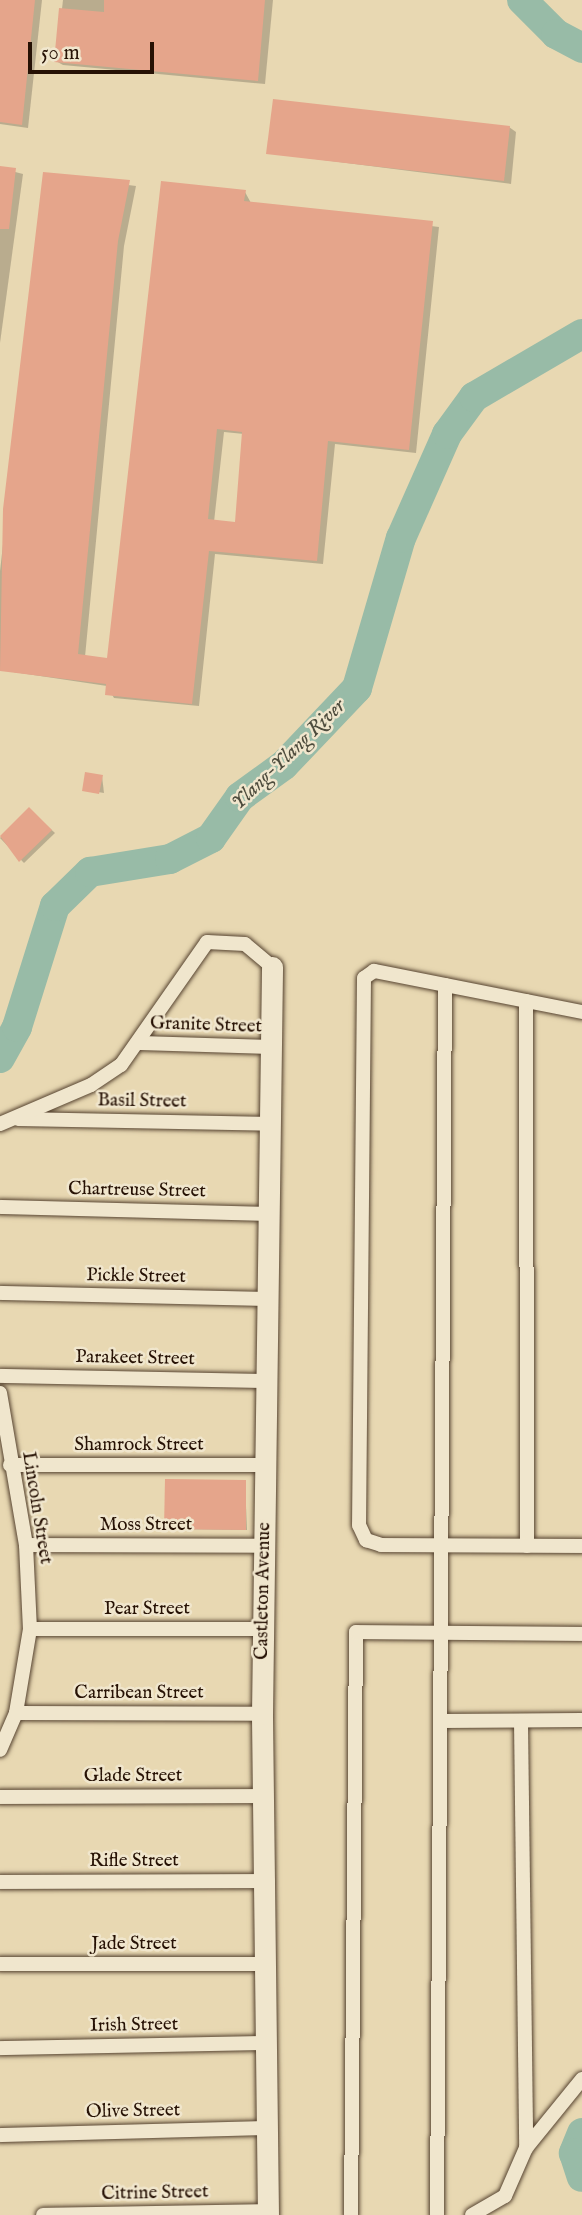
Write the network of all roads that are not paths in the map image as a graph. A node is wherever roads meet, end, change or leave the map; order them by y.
1 (272, 967) joint
2 (445, 985) junction
3 (526, 1001) junction
4 (582, 1012) edge
5 (139, 1043) junction
6 (272, 1047) junction
7 (6, 1121) edge
8 (272, 1124) junction
9 (0, 1207) edge
10 (272, 1214) junction
11 (0, 1293) edge
12 (271, 1299) junction
13 (0, 1376) edge
14 (269, 1381) junction
15 (0, 1393) edge
16 (10, 1465) junction
17 (267, 1465) junction
18 (26, 1545) junction
19 (265, 1546) junction
20 (442, 1546) junction
21 (527, 1546) junction
22 (582, 1546) edge
23 (30, 1629) junction
24 (264, 1629) junction
25 (582, 1634) edge
26 (442, 1635) junction
27 (16, 1713) junction
28 (262, 1714) junction
29 (582, 1720) edge
30 (441, 1721) junction
31 (521, 1721) junction
32 (0, 1750) edge
33 (266, 1796) junction
34 (0, 1797) edge
35 (268, 1881) junction
36 (0, 1882) edge
37 (0, 1964) edge
38 (268, 1964) junction
39 (268, 2043) junction
40 (0, 2048) edge
41 (582, 2079) edge
42 (268, 2128) junction
43 (0, 2135) edge
44 (526, 2148) junction
45 (268, 2213) edge
46 (43, 2215) edge
47 (351, 2215) edge
48 (437, 2215) edge
49 (472, 2215) edge

1 - 5 street
1 - 6 street, Castleton Avenue
2 - 3 street
2 - 20 street
2 - 20 street
3 - 4 street
3 - 21 street
5 - 6 street, Granite Street
5 - 7 street
6 - 8 street, Castleton Avenue
7 - 8 street, Basil Street
8 - 10 street, Castleton Avenue
9 - 10 street, Chartreuse Street
10 - 12 street, Castleton Avenue
11 - 12 street, Pickle Street
12 - 14 street, Castleton Avenue
13 - 14 street, Parakeet Street
14 - 17 street, Castleton Avenue
15 - 16 street, Lincoln Street
16 - 17 street, Shamrock Street
16 - 18 street, Lincoln Street
17 - 19 street, Castleton Avenue
18 - 19 street, Moss Street
18 - 23 street, Lincoln Street
19 - 24 street, Castleton Avenue
20 - 21 street
20 - 26 street
21 - 22 street
23 - 24 street, Pear Street
23 - 27 street, Lincoln Street
24 - 28 street, Castleton Avenue
25 - 26 street
26 - 30 street
26 - 47 street
27 - 28 street, Carribean Street
27 - 32 street, Lincoln Street
28 - 33 street, Castleton Avenue
29 - 31 street
30 - 31 street
30 - 48 street
31 - 44 street
33 - 34 street, Glade Street
33 - 35 street, Castleton Avenue
35 - 36 street, Rifle Street
35 - 38 street, Castleton Avenue
37 - 38 street, Jade Street
38 - 39 street, Castleton Avenue
39 - 40 street, Irish Street
39 - 42 street, Castleton Avenue
41 - 44 street
42 - 43 street, Olive Street
42 - 45 street, Castleton Avenue
44 - 49 street
45 - 46 street, Citrine Street

